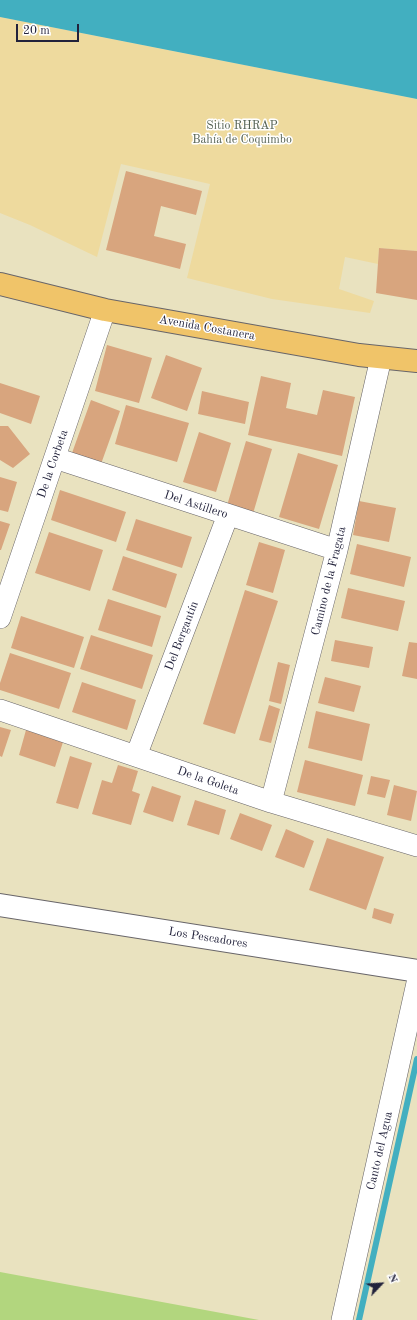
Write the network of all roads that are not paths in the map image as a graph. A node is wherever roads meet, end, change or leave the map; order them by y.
1 (0, 284) edge
2 (105, 310) junction
3 (381, 358) junction
4 (417, 361) edge
5 (55, 458) junction
6 (228, 516) junction
7 (337, 550) junction
8 (0, 618) edge
9 (0, 710) edge
10 (136, 756) junction
11 (271, 802) junction
12 (417, 846) edge
13 (0, 905) edge
14 (417, 970) edge
15 (417, 983) edge
16 (342, 1320) edge

1 - 2 main road, Avenida Costanera
2 - 3 main road, Avenida Costanera
2 - 5 street, De la Corbeta
3 - 4 main road, Avenida Costanera
3 - 7 street, Camino de la Fragata
5 - 6 street, Del Astillero
5 - 8 street, De la Corbeta
6 - 7 street, Del Astillero
6 - 10 street, Del Bergantín
7 - 11 street, Camino de la Fragata
9 - 10 street, De la Goleta
10 - 11 street, De la Goleta
11 - 12 street, De la Goleta
13 - 14 street, Los Pescadores
15 - 16 street, Canto del Agua

